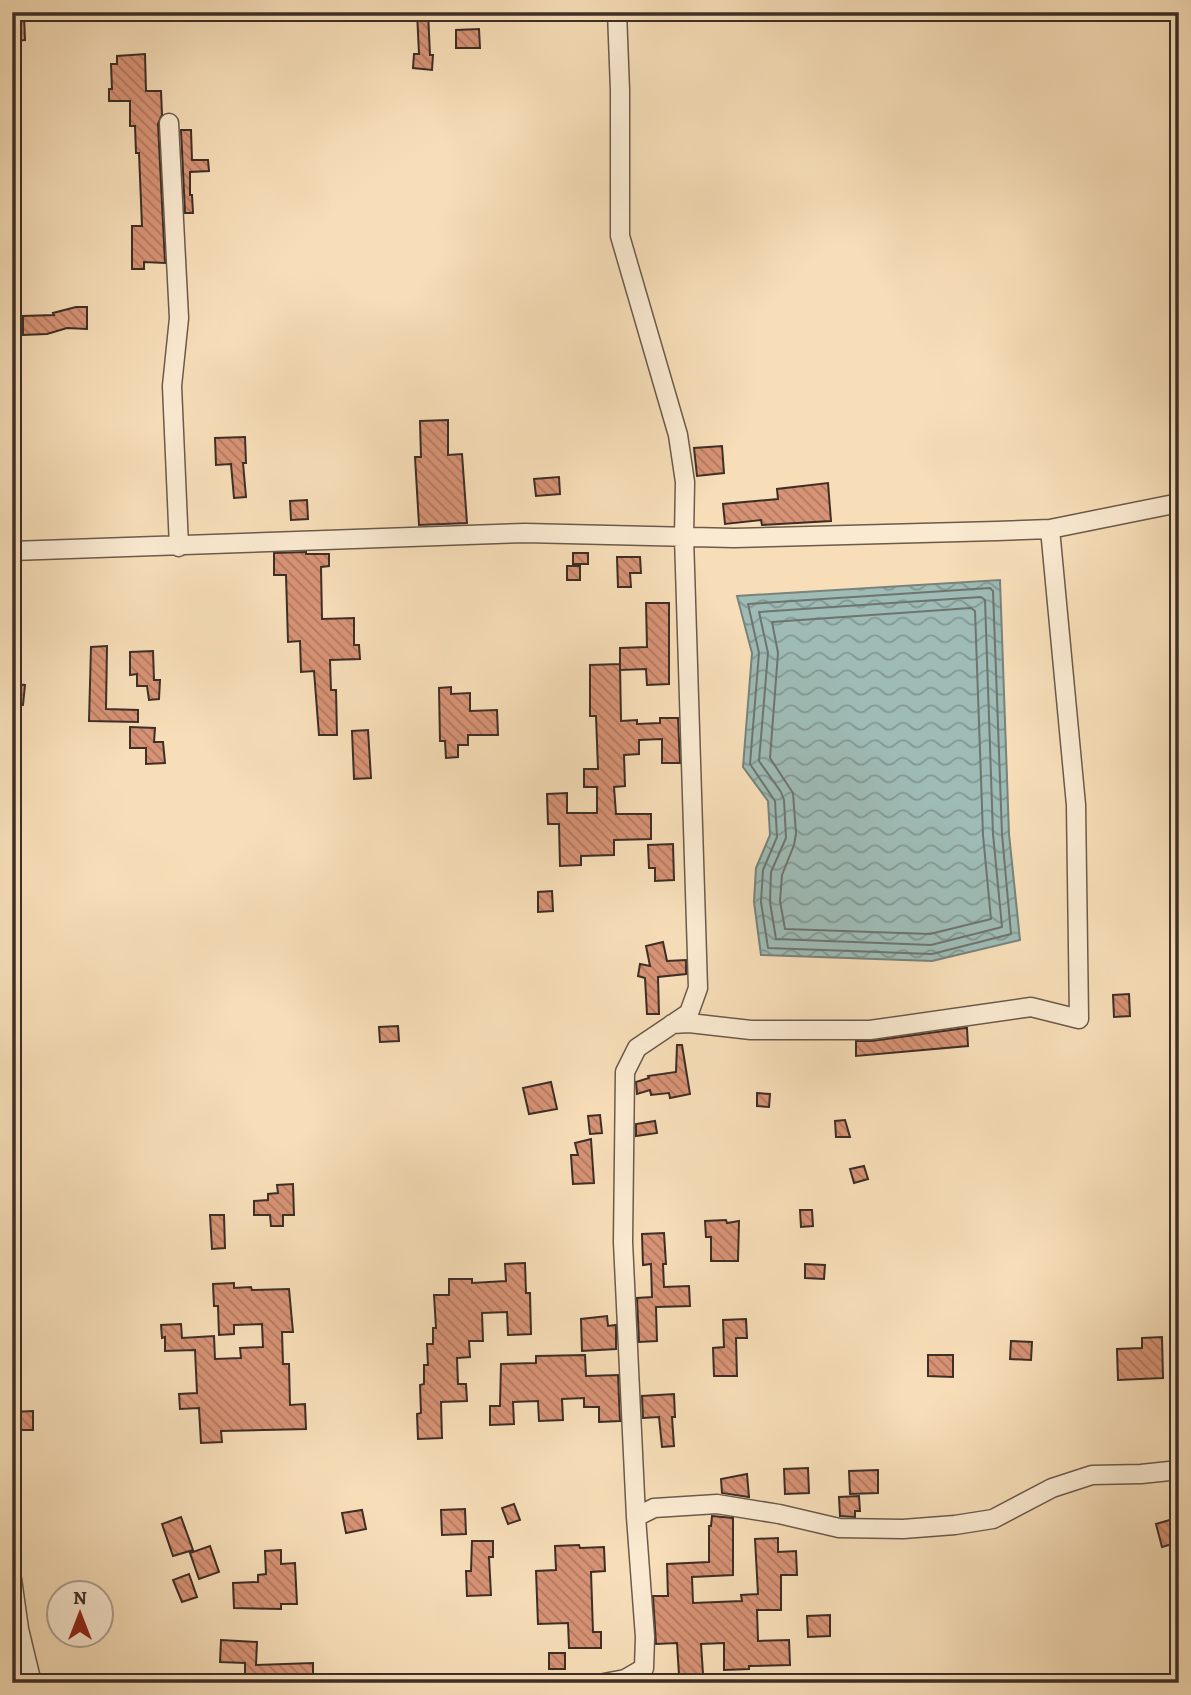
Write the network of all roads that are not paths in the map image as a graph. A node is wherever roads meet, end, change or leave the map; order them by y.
1 (617, 12) edge
2 (169, 124) dead end
3 (1179, 503) edge
4 (1051, 529) junction
5 (684, 537) junction
6 (179, 547) junction
7 (12, 551) edge
8 (672, 1024) junction
9 (1179, 1470) edge
10 (636, 1517) junction
11 (12, 1579) edge
12 (32, 1683) edge
13 (604, 1683) edge

1 - 5 street
2 - 6 street
3 - 4 street
4 - 5 street
4 - 8 street
5 - 6 street
5 - 8 street
6 - 7 street
8 - 10 street
9 - 10 street
10 - 13 street
11 - 12 street

